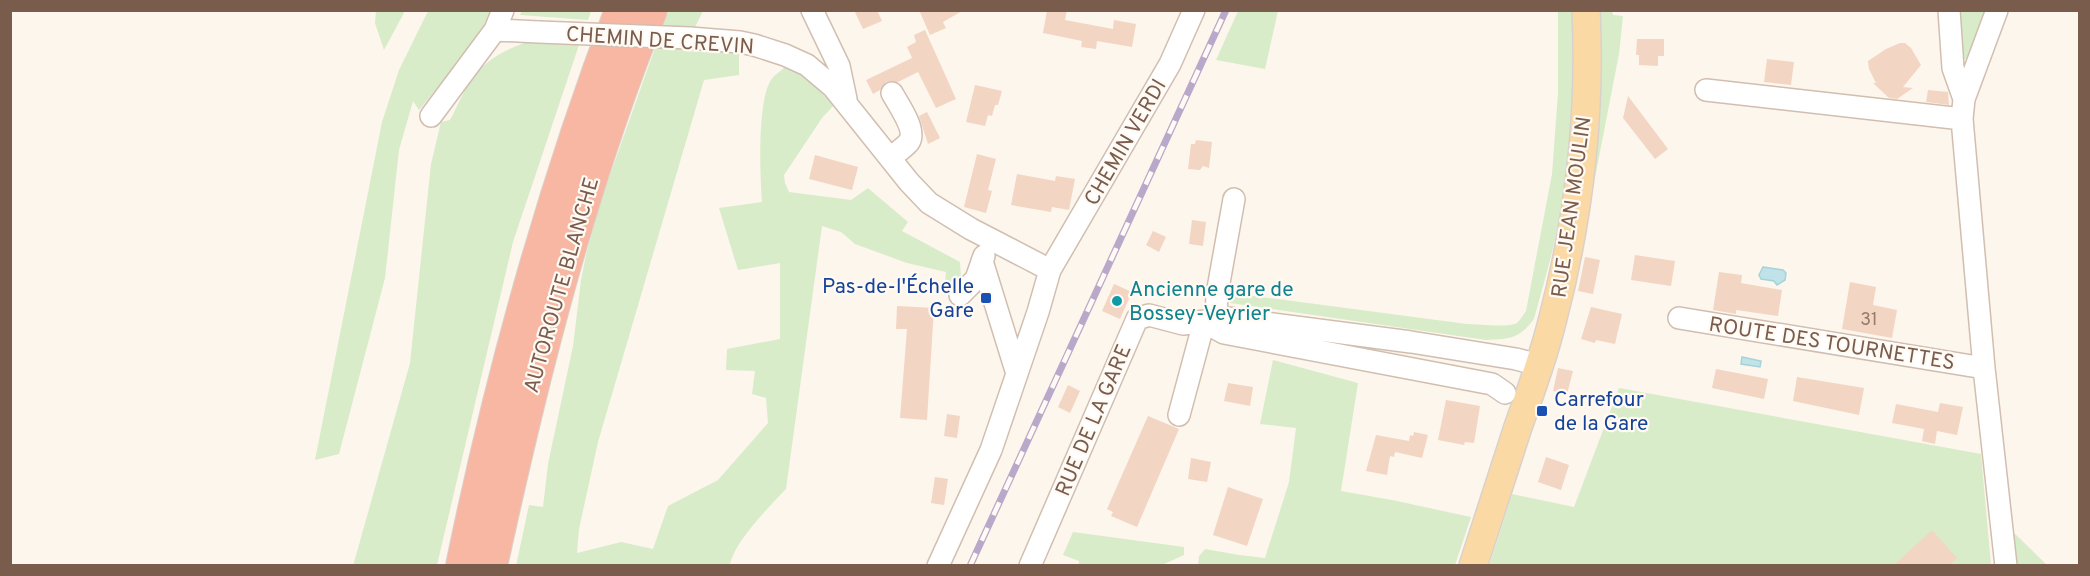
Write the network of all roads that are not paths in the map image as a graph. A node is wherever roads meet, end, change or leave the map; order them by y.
1 (621, 10) edge
2 (651, 10) edge
3 (812, 10) edge
4 (1586, 10) edge
5 (1948, 10) edge
6 (1997, 10) edge
7 (1190, 11) edge
8 (499, 20) edge
9 (1706, 90) dead end
10 (891, 93) dead end
11 (846, 102) junction
12 (1963, 109) junction
13 (431, 116) dead end
14 (890, 158) junction
15 (1234, 199) dead end
16 (989, 238) junction
17 (982, 261) junction
18 (1050, 270) junction
19 (960, 295) dead end
20 (1679, 318) dead end
21 (1210, 320) junction
22 (1411, 342) junction
23 (1539, 365) junction
24 (1408, 368) junction
25 (1984, 368) junction
26 (1017, 374) junction
27 (1505, 393) dead end
28 (1179, 416) dead end
29 (462, 566) edge
30 (491, 566) edge
31 (938, 566) edge
32 (1030, 566) edge
33 (1473, 566) edge
34 (2006, 566) edge

1 - 29 highway, AUTOROUTE BLANCHE
2 - 30 highway, AUTOROUTE BLANCHE
3 - 11 street
4 - 23 main road, RUE JEAN MOULIN
5 - 12 street
6 - 12 street, ROUTE DES TOURNETTES
7 - 18 street, CHEMIN VERDI
8 - 11 street, CHEMIN DE CREVIN, bridge
8 - 13 street
9 - 12 street
10 - 14 street
11 - 14 street, CHEMIN DE CREVIN
12 - 25 street, ROUTE DES TOURNETTES
14 - 16 street, CHEMIN DE CREVIN
15 - 21 street
16 - 17 street
16 - 18 street, CHEMIN DE CREVIN
17 - 19 street
17 - 26 street
18 - 26 street, CHEMIN VERDI
20 - 25 street, ROUTE DES TOURNETTES
21 - 22 street, RUE DE LA GARE
21 - 24 street
21 - 28 street
21 - 32 street, RUE DE LA GARE
22 - 23 street, RUE DE LA GARE
22 - 24 street
23 - 33 main road, RUE JEAN MOULIN
24 - 27 street
25 - 34 street, ROUTE DES TOURNETTES
26 - 31 street, CHEMIN VERDI

